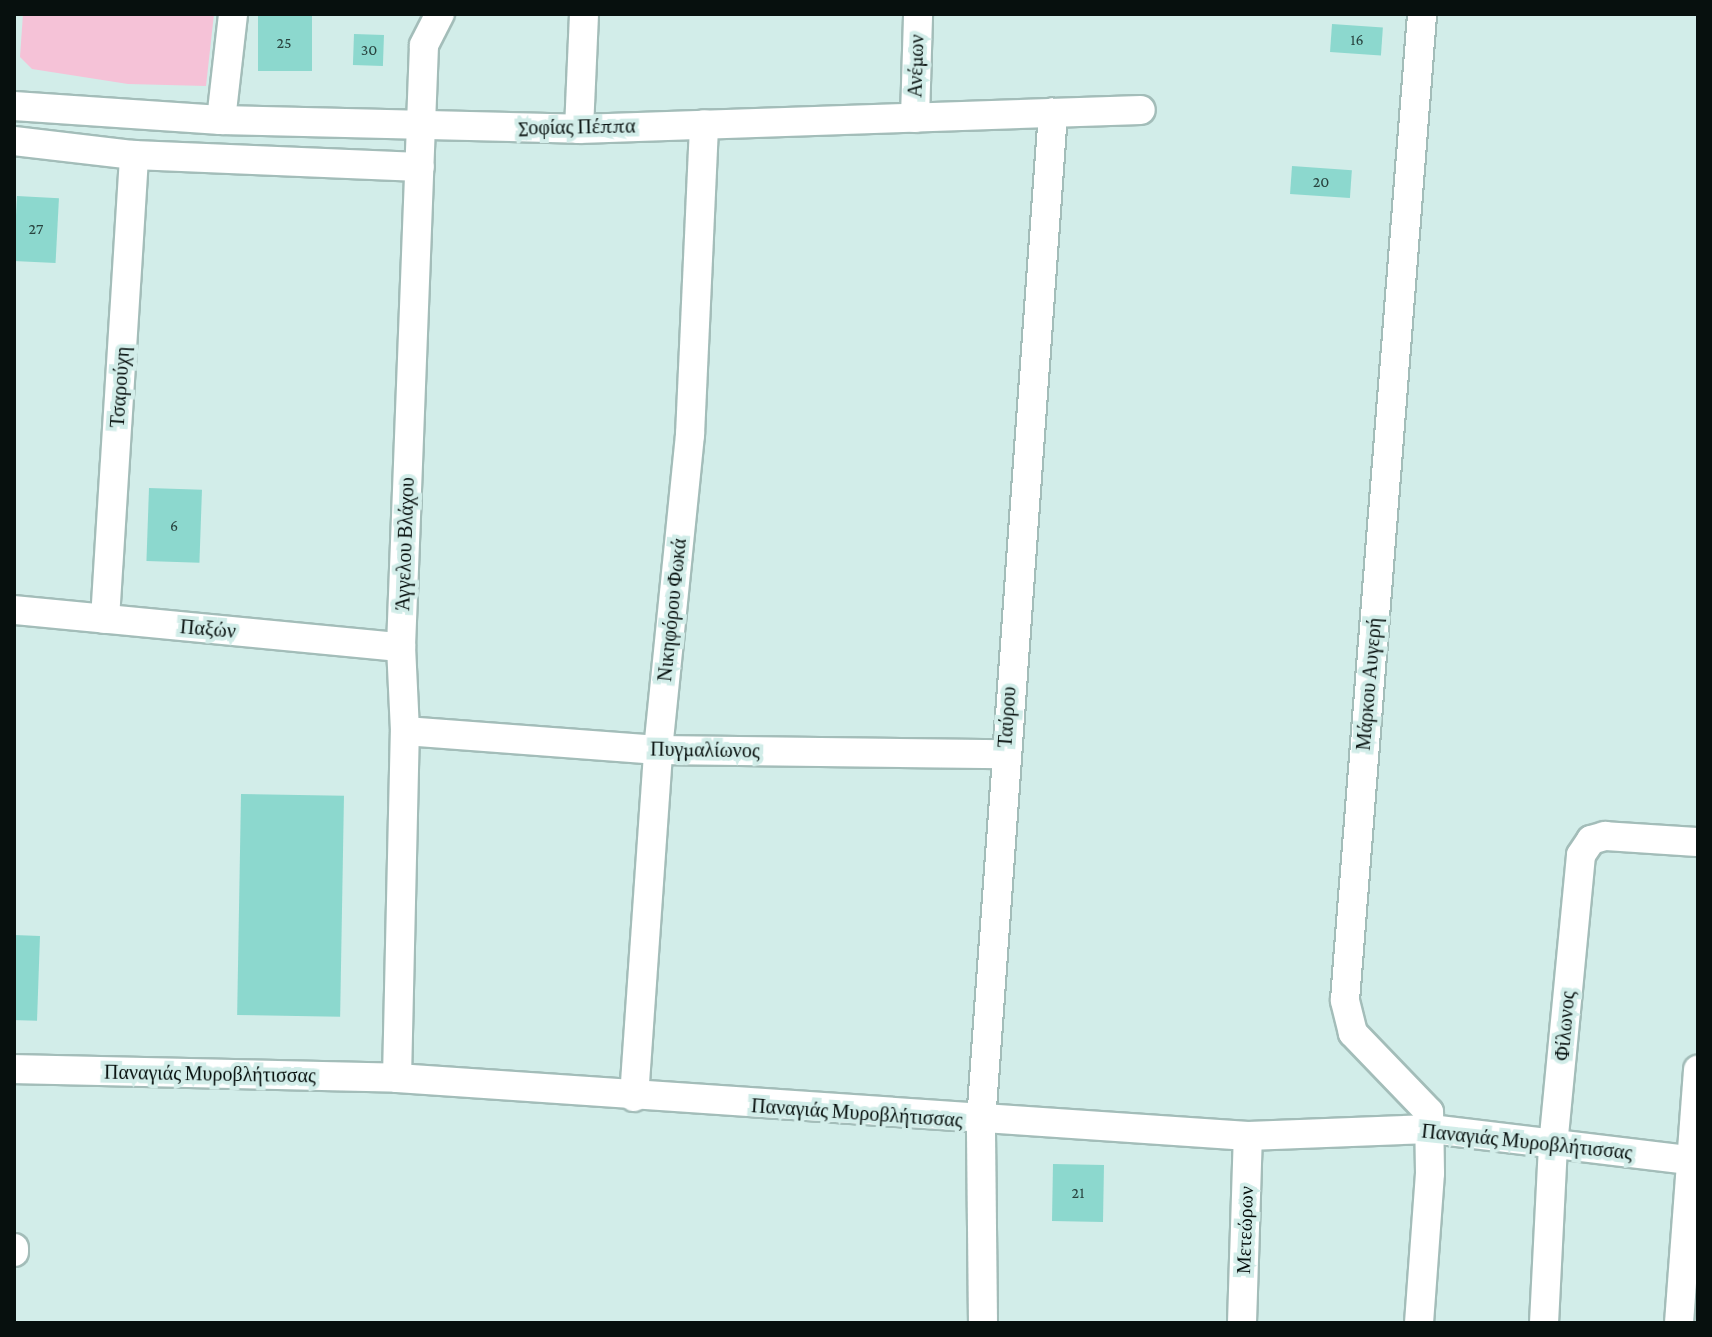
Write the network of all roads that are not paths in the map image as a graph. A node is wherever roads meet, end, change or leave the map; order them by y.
1 (233, 14) edge
2 (440, 14) edge
3 (584, 14) edge
4 (918, 14) edge
5 (1422, 14) edge
6 (14, 106) edge
7 (1141, 110) dead end
8 (1053, 113) junction
9 (915, 118) junction
10 (221, 120) junction
11 (704, 124) junction
12 (422, 127) junction
13 (579, 129) junction
14 (14, 141) edge
15 (134, 155) junction
16 (420, 167) junction
17 (14, 610) edge
18 (105, 619) junction
19 (401, 647) junction
20 (405, 731) junction
21 (658, 750) junction
22 (1005, 754) junction
23 (1698, 842) edge
24 (14, 1069) edge
25 (1698, 1070) edge
26 (397, 1078) junction
27 (634, 1097) junction
28 (981, 1122) junction
29 (1432, 1129) junction
30 (1248, 1136) junction
31 (1553, 1146) junction
32 (1695, 1161) edge
33 (983, 1323) edge
34 (1242, 1323) edge
35 (1419, 1323) edge
36 (1544, 1323) edge
37 (1679, 1323) edge

1 - 10 street
2 - 12 street, Άγγελου Βλάχου
3 - 13 street
4 - 9 street, Ανέμων
5 - 29 street, Μάρκου Αυγερή
6 - 10 street, Σοφίας Πέππα
7 - 8 street, Σοφίας Πέππα
8 - 9 street, Σοφίας Πέππα
8 - 22 street, Ταύρου
9 - 11 street, Σοφίας Πέππα
10 - 12 street, Σοφίας Πέππα
11 - 13 street, Σοφίας Πέππα
11 - 21 street, Νικηφόρου Φωκά
12 - 13 street, Σοφίας Πέππα
12 - 16 street, Άγγελου Βλάχου
14 - 15 street
15 - 16 street
15 - 18 street, Τσαρούχη
16 - 19 street, Άγγελου Βλάχου
17 - 18 street, Παξών
18 - 19 street, Παξών
19 - 20 street, Άγγελου Βλάχου
20 - 21 street, Πυγμαλίωνος
20 - 26 street, Άγγελου Βλάχου
21 - 22 street, Πυγμαλίωνος
21 - 27 street, Νικηφόρου Φωκά
22 - 28 street, Ταύρου
23 - 31 street, Φίλωνος
24 - 26 street, Παναγιάς Μυροβλήτισσας
25 - 32 street
26 - 27 street, Παναγιάς Μυροβλήτισσας
27 - 28 street, Παναγιάς Μυροβλήτισσας
28 - 30 street, Παναγιάς Μυροβλήτισσας
28 - 33 street, Ταύρου
29 - 30 street, Παναγιάς Μυροβλήτισσας
29 - 31 street, Παναγιάς Μυροβλήτισσας
29 - 35 street
30 - 34 street, Μετεώρων
31 - 32 street, Παναγιάς Μυροβλήτισσας
31 - 36 street, Φίλωνος
32 - 37 street

